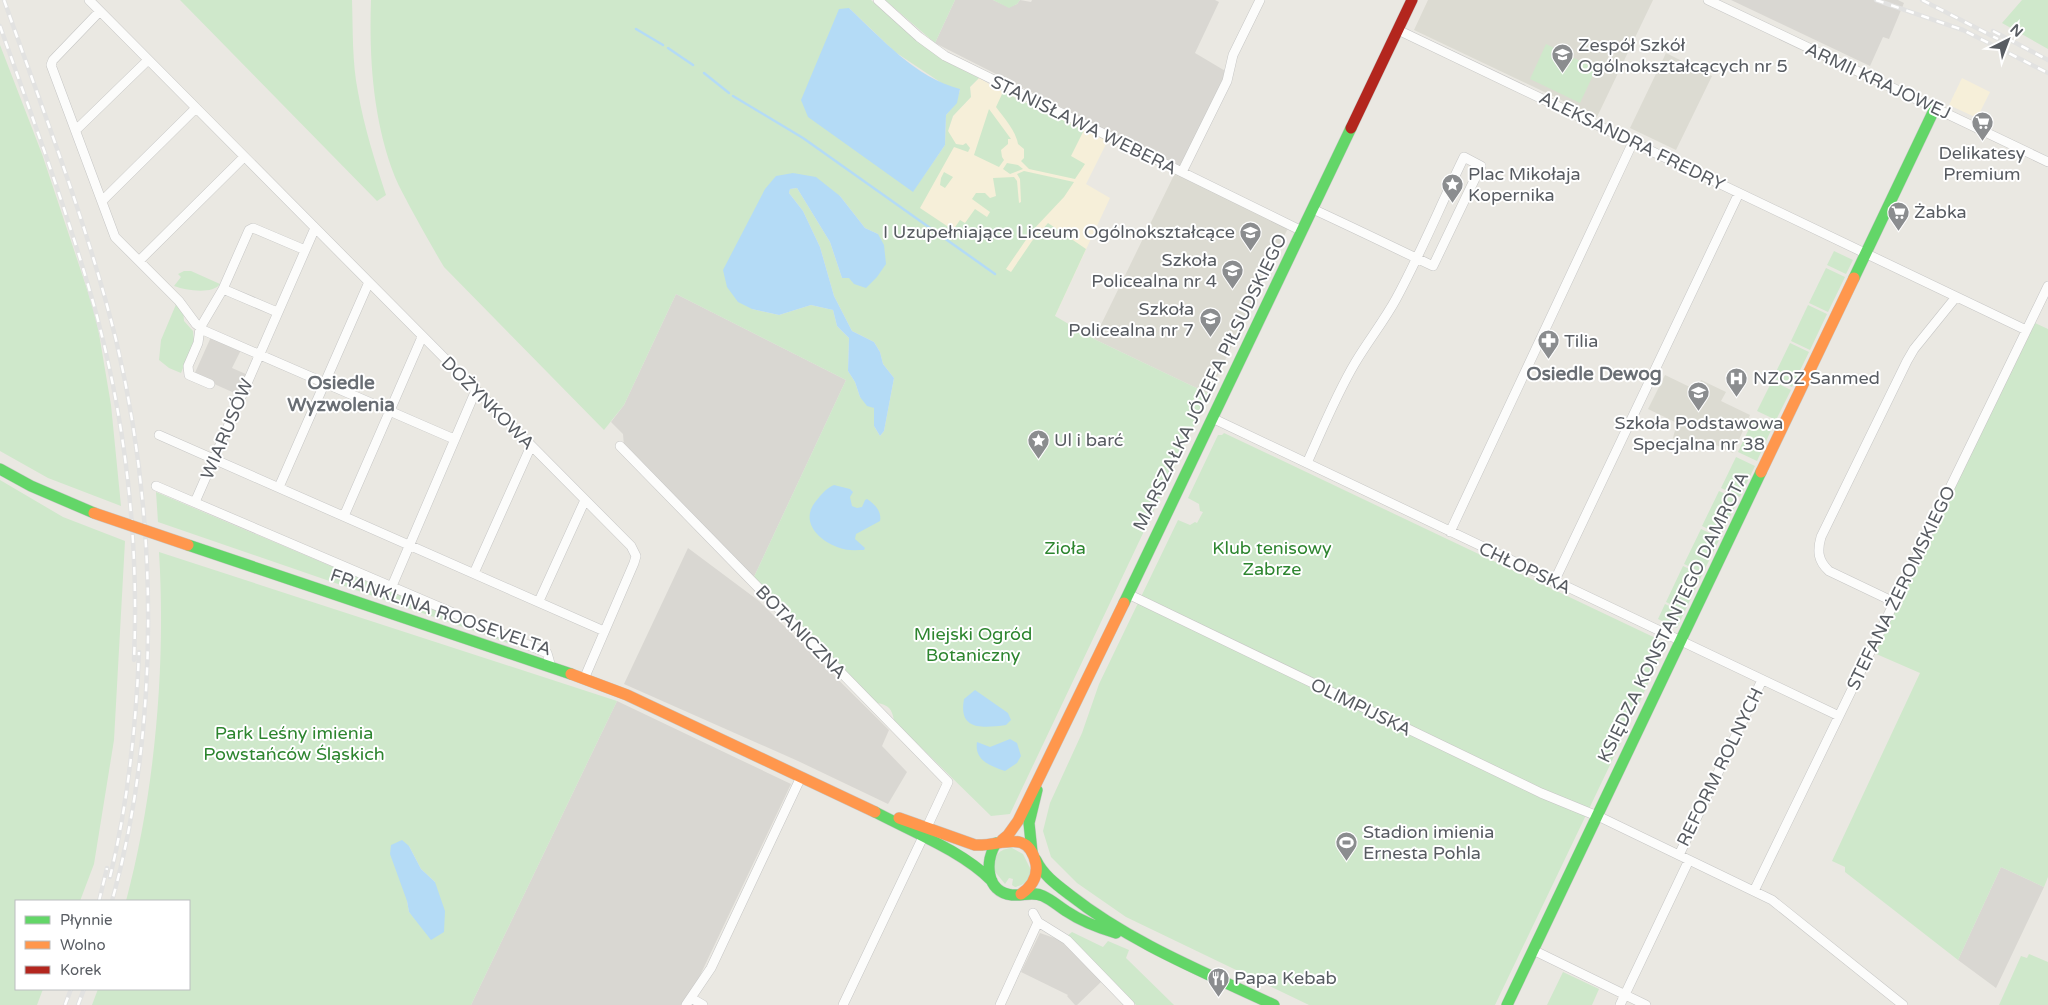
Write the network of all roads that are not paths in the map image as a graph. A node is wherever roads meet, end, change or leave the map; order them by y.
1 (89, 0) edge
2 (878, 0) edge
3 (1260, 0) edge
4 (1412, 0) edge
5 (1708, 0) edge
6 (100, 11) junction
7 (1398, 30) junction
8 (148, 60) junction
9 (196, 108) junction
10 (1935, 108) junction
11 (76, 130) junction
12 (1633, 142) junction
13 (244, 156) junction
14 (2048, 162) edge
15 (1182, 172) junction
16 (1739, 193) junction
17 (102, 201) junction
18 (1312, 209) junction
19 (315, 228) junction
20 (1302, 231) junction
21 (305, 250) junction
22 (1866, 254) junction
23 (1416, 258) junction
24 (139, 261) junction
25 (369, 282) junction
26 (2048, 286) edge
27 (222, 289) junction
28 (1956, 297) junction
29 (277, 312) junction
30 (200, 328) junction
31 (2026, 330) junction
32 (422, 336) junction
33 (259, 355) junction
34 (210, 384) dead end
35 (324, 384) junction
36 (476, 390) junction
37 (390, 412) junction
38 (1212, 418) junction
39 (160, 435) dead end
40 (454, 440) junction
41 (531, 446) junction
42 (620, 446) dead end
43 (214, 459) junction
44 (1307, 463) junction
45 (0, 469) edge
46 (156, 486) dead end
47 (279, 487) junction
48 (585, 500) junction
49 (195, 502) junction
50 (344, 516) junction
51 (1450, 532) junction
52 (410, 545) junction
53 (474, 573) junction
54 (1554, 582) junction
55 (392, 586) junction
56 (1128, 594) junction
57 (539, 601) junction
58 (1894, 602) junction
59 (604, 631) junction
60 (1680, 642) junction
61 (551, 667) junction
62 (584, 679) junction
63 (1762, 680) junction
64 (1839, 716) junction
65 (801, 777) junction
66 (1038, 779) junction
67 (1596, 816) junction
68 (925, 832) junction
69 (999, 842) junction
70 (1678, 855) junction
71 (1034, 856) junction
72 (1689, 860) junction
73 (992, 881) junction
74 (1754, 891) junction
75 (1021, 894) junction
76 (1033, 913) dead end
77 (1038, 922) junction
78 (1147, 944) junction
79 (1533, 950) junction
80 (1625, 995) junction
81 (688, 1001) edge
82 (703, 1005) edge
83 (844, 1005) edge
84 (1000, 1005) edge
85 (1130, 1005) edge
86 (1274, 1005) edge
87 (1507, 1005) edge
88 (1620, 1005) edge
89 (1646, 1005) edge
90 (1903, 1005) edge

1 - 6 street, DOŻYNKOWA
2 - 15 street, STANISŁAWA WEBERA
3 - 15 street
4 - 7 street, MARSZAŁKA JÓZEFA PIŁSUDSKIEGO
5 - 10 street, ARMII KRAJOWEJ
6 - 8 street, DOŻYNKOWA
6 - 11 street
7 - 12 street, ALEKSANDRA FREDRY
7 - 18 street, MARSZAŁKA JÓZEFA PIŁSUDSKIEGO
8 - 9 street, DOŻYNKOWA
8 - 11 street
9 - 13 street, DOŻYNKOWA
9 - 17 street
10 - 14 street, ARMII KRAJOWEJ
10 - 22 street, KSIĘDZA KONSTANTEGO DAMROTA
11 - 17 street
12 - 16 street, ALEKSANDRA FREDRY
12 - 51 street
13 - 19 street, DOŻYNKOWA
13 - 24 street
15 - 20 street, STANISŁAWA WEBERA
16 - 22 street, ALEKSANDRA FREDRY
16 - 54 street
17 - 24 street
18 - 20 street, MARSZAŁKA JÓZEFA PIŁSUDSKIEGO
18 - 23 street
19 - 21 street, WIARUSÓW
19 - 25 street, DOŻYNKOWA
20 - 38 street, MARSZAŁKA JÓZEFA PIŁSUDSKIEGO
21 - 27 street, WIARUSÓW
21 - 29 street, WIARUSÓW
22 - 28 street, ALEKSANDRA FREDRY
22 - 60 street, KSIĘDZA KONSTANTEGO DAMROTA
23 - 23 street
23 - 44 street
24 - 30 street
25 - 32 street, DOŻYNKOWA
25 - 35 street
26 - 31 street, STEFANA ŻEROMSKIEGO
27 - 29 street
27 - 30 street, WIARUSÓW
28 - 31 street, ALEKSANDRA FREDRY
28 - 58 street
29 - 33 street, WIARUSÓW
30 - 33 street
30 - 34 street, WIARUSÓW
31 - 58 street, STEFANA ŻEROMSKIEGO
32 - 36 street, DOŻYNKOWA
32 - 37 street
33 - 35 street
33 - 43 street, WIARUSÓW
35 - 37 street
35 - 47 street
36 - 40 street
36 - 41 street, DOŻYNKOWA
37 - 40 street
37 - 50 street
38 - 44 street, CHŁOPSKA
38 - 56 street, MARSZAŁKA JÓZEFA PIŁSUDSKIEGO
39 - 43 street
40 - 52 street
41 - 48 street, DOŻYNKOWA
41 - 53 street
42 - 68 street, BOTANICZNA
43 - 47 street
43 - 49 street, WIARUSÓW
44 - 51 street, CHŁOPSKA
45 - 61 street, FRANKLINA ROOSEVELTA, bridge
46 - 49 street
47 - 50 street
48 - 57 street
48 - 59 street, DOŻYNKOWA
49 - 55 street
50 - 52 street
51 - 54 street, CHŁOPSKA
52 - 53 street
52 - 55 street
53 - 57 street
54 - 60 street, CHŁOPSKA
55 - 61 street
56 - 66 street, MARSZAŁKA JÓZEFA PIŁSUDSKIEGO
56 - 67 street, OLIMPIJSKA
57 - 59 street
58 - 64 street, STEFANA ŻEROMSKIEGO
59 - 62 street, DOŻYNKOWA
60 - 63 street, CHŁOPSKA
60 - 67 street, KSIĘDZA KONSTANTEGO DAMROTA
61 - 62 street, FRANKLINA ROOSEVELTA
62 - 65 street, FRANKLINA ROOSEVELTA
63 - 64 street, CHŁOPSKA
63 - 70 street, REFORM ROLNYCH
64 - 74 street, STEFANA ŻEROMSKIEGO
65 - 68 street, FRANKLINA ROOSEVELTA
65 - 81 street
66 - 69 street, MARSZAŁKA JÓZEFA PIŁSUDSKIEGO
66 - 71 street, MARSZAŁKA JÓZEFA PIŁSUDSKIEGO
67 - 70 street, OLIMPIJSKA
67 - 79 street, KSIĘDZA KONSTANTEGO DAMROTA
68 - 69 street, FRANKLINA ROOSEVELTA
68 - 73 street, FRANKLINA ROOSEVELTA
68 - 83 street
69 - 71 street
69 - 73 street
70 - 72 street, OLIMPIJSKA
71 - 75 street
71 - 78 street
72 - 74 street, OLIMPIJSKA
72 - 80 street
73 - 75 street
74 - 90 street, OLIMPIJSKA
75 - 78 street
76 - 77 street
77 - 84 street
77 - 85 street
78 - 86 street
79 - 80 street
79 - 87 street, KSIĘDZA KONSTANTEGO DAMROTA
80 - 88 street
80 - 89 street
81 - 82 street

